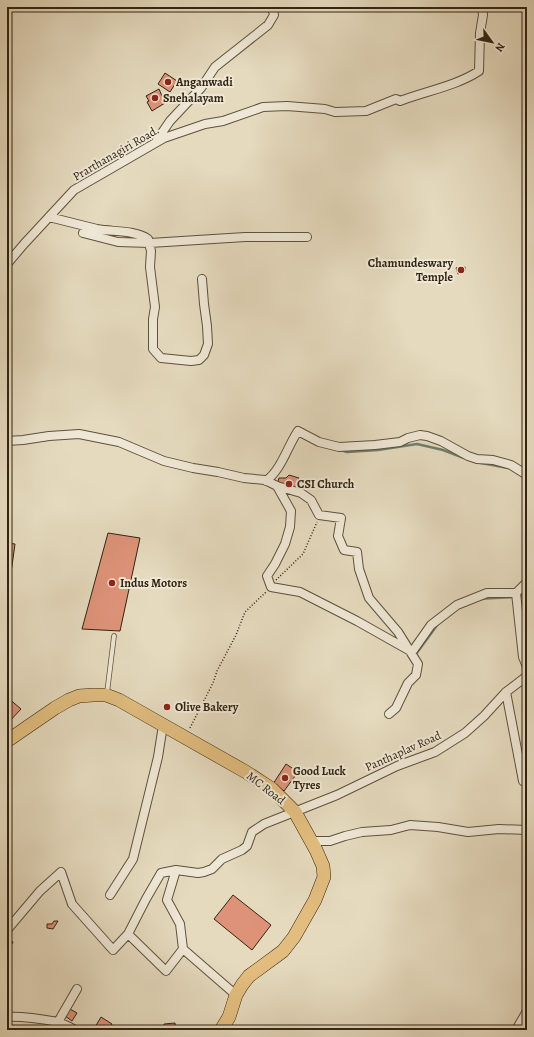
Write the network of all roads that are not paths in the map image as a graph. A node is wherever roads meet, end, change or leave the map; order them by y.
1 (272, 7) edge
2 (482, 7) edge
3 (155, 143) junction
4 (49, 217) junction
5 (83, 233) dead end
6 (307, 237) dead end
7 (150, 243) junction
8 (7, 264) edge
9 (202, 279) dead end
10 (7, 441) edge
11 (527, 475) edge
12 (266, 481) junction
13 (277, 486) junction
14 (527, 582) edge
15 (516, 593) junction
16 (114, 636) dead end
17 (412, 652) junction
18 (527, 666) edge
19 (527, 676) edge
20 (506, 692) junction
21 (106, 695) junction
22 (389, 714) dead end
23 (163, 724) junction
24 (7, 741) edge
25 (523, 781) dead end
26 (295, 812) junction
27 (527, 830) edge
28 (311, 841) junction
29 (176, 870) junction
30 (110, 895) dead end
31 (7, 930) edge
32 (128, 934) junction
33 (183, 949) junction
34 (77, 990) dead end
35 (236, 995) junction
36 (527, 1011) edge
37 (7, 1017) edge
38 (58, 1022) junction
39 (75, 1030) edge
40 (221, 1030) edge
41 (516, 1030) edge

1 - 3 street
2 - 3 street, Prarthanagiri Road.
3 - 4 street, Prarthanagiri Road.
4 - 7 street
4 - 8 street, Prarthanagiri Road.
5 - 7 street
6 - 7 street
7 - 9 street
10 - 12 street
11 - 12 street
12 - 13 street
13 - 17 street
13 - 17 street
14 - 15 street
15 - 17 street
15 - 18 street
16 - 21 lane
17 - 22 street
19 - 20 street, Panthaplav Road
20 - 25 street
20 - 26 street, Panthaplav Road
21 - 23 main road, MC Road
21 - 24 main road, MC Road
23 - 26 main road, MC Road
23 - 30 street
26 - 28 main road, MC Road
26 - 29 street, Panthaplav Road
27 - 28 street
28 - 35 main road, MC Road
29 - 32 street
29 - 33 street
31 - 32 street
32 - 33 street
33 - 35 street
34 - 38 street
35 - 40 main road, MC Road
36 - 41 street
37 - 38 street
38 - 39 street

